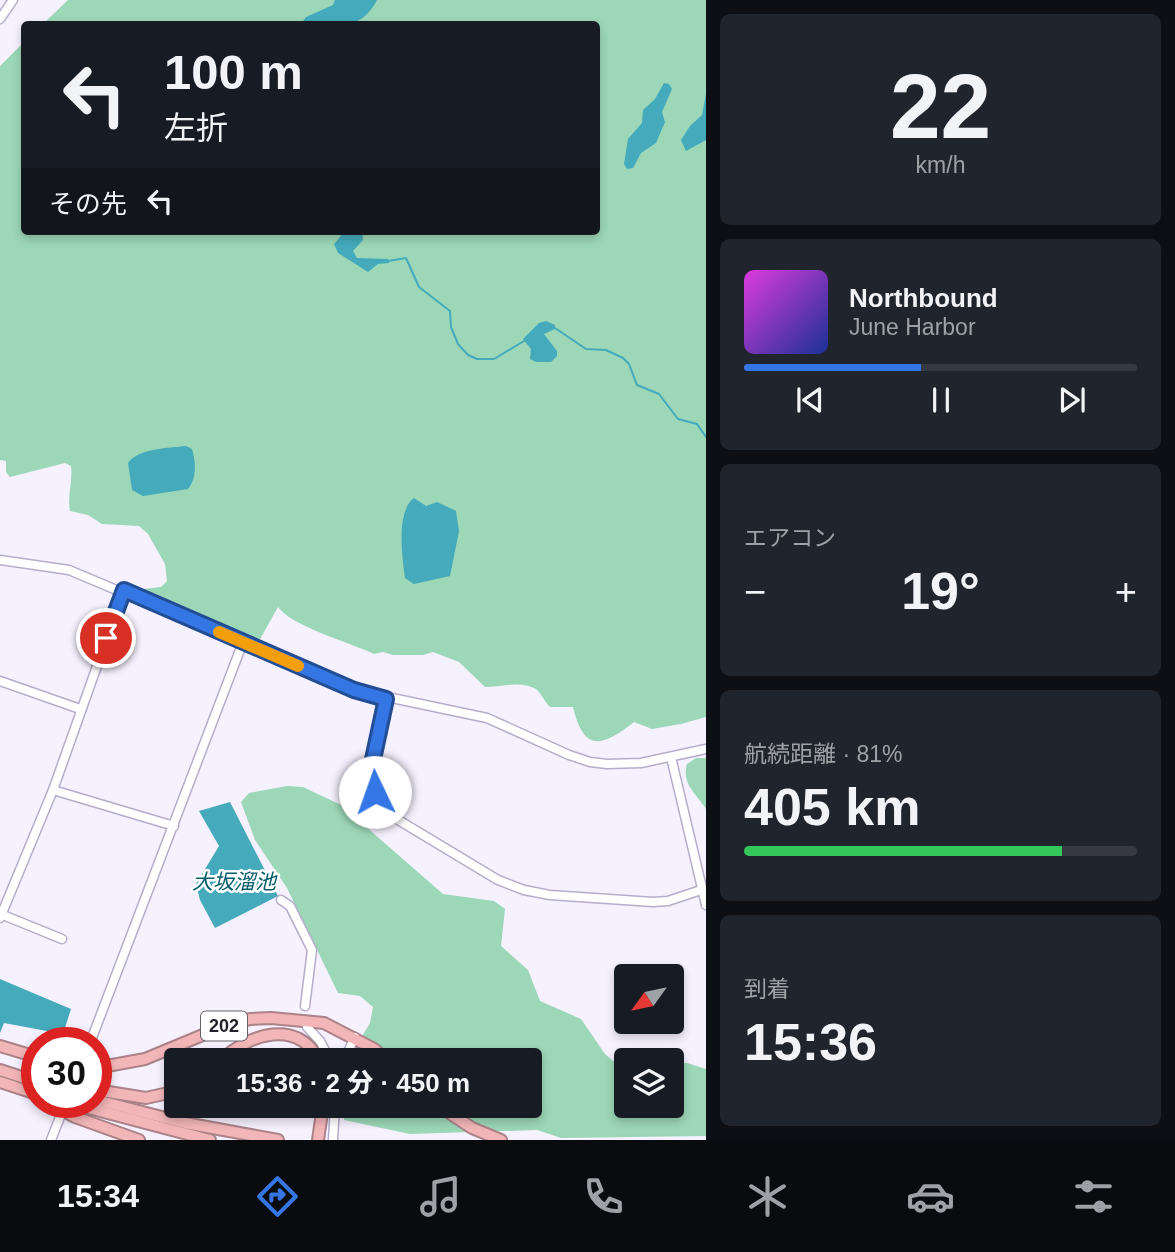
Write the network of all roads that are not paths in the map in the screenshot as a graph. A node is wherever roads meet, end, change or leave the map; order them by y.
1 (13, 0) edge
2 (0, 19) edge
3 (0, 560) edge
4 (124, 590) junction
5 (243, 642) junction
6 (0, 681) edge
7 (386, 699) junction
8 (80, 709) junction
9 (706, 749) edge
10 (671, 757) junction
11 (53, 790) junction
12 (174, 826) junction
13 (701, 890) junction
14 (281, 900) dead end
15 (706, 905) edge
16 (1, 916) edge
17 (62, 939) dead end
18 (305, 1006) dead end
19 (96, 1027) edge
20 (307, 1027) dead end
21 (355, 1037) junction
22 (0, 1046) edge
23 (238, 1048) edge
24 (308, 1048) edge
25 (324, 1048) edge
26 (350, 1048) edge
27 (370, 1048) edge
28 (21, 1052) edge
29 (112, 1065) edge
30 (0, 1068) edge
31 (21, 1073) edge
32 (21, 1076) edge
33 (0, 1082) edge
34 (21, 1090) edge
35 (112, 1093) edge
36 (164, 1094) edge
37 (112, 1104) edge
38 (112, 1114) edge
39 (60, 1118) dead end
40 (78, 1118) edge
41 (321, 1118) edge
42 (334, 1118) edge
43 (457, 1118) edge
44 (51, 1140) edge
45 (139, 1140) edge
46 (210, 1140) edge
47 (278, 1140) edge
48 (318, 1140) edge
49 (332, 1140) edge
50 (501, 1140) edge

1 - 2 street
3 - 4 street
4 - 5 street
4 - 8 street
5 - 7 street
5 - 12 street
6 - 8 street
7 - 10 street
7 - 13 street
8 - 11 street
9 - 10 street
10 - 13 street
11 - 12 street
11 - 16 street
12 - 19 street
13 - 15 street
14 - 18 street
16 - 17 street
20 - 25 street
21 - 26 street
21 - 27 highway, 202
21 - 29 highway, 202
22 - 28 highway
23 - 24 highway
30 - 31 highway
30 - 32 highway
33 - 34 highway
35 - 36 highway
37 - 47 highway
38 - 46 highway
39 - 44 street
40 - 45 highway
41 - 48 highway
42 - 49 street
43 - 50 highway

